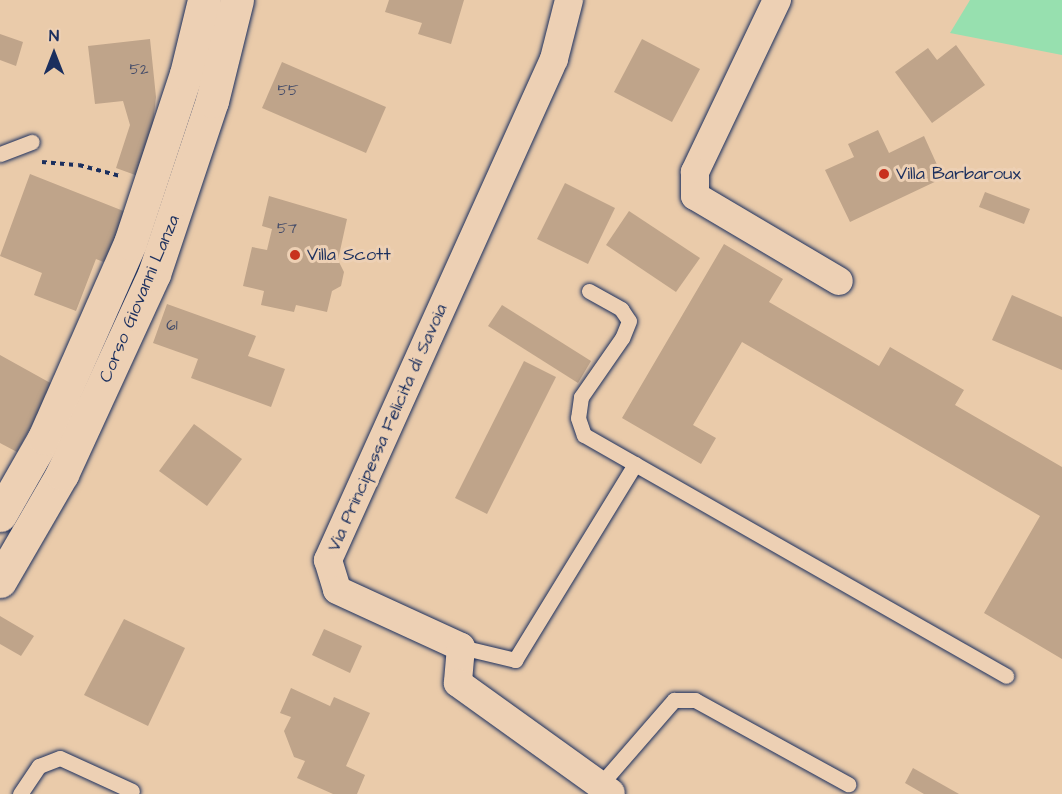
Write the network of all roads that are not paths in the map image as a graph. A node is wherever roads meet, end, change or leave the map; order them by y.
1 (204, 0) edge
2 (237, 0) edge
3 (569, 0) edge
4 (777, 0) edge
5 (32, 142) dead end
6 (0, 154) edge
7 (839, 281) dead end
8 (589, 291) dead end
9 (635, 464) junction
10 (0, 515) edge
11 (0, 581) edge
12 (461, 647) junction
13 (1006, 676) dead end
14 (848, 784) dead end
15 (605, 789) edge
16 (132, 791) dead end
17 (20, 794) edge

1 - 10 street, Corso Giovanni Lanza
2 - 11 street, Corso Giovanni Lanza
3 - 12 street, Via Principessa Felicita di Savoia
4 - 7 street
5 - 6 lane
8 - 9 lane
9 - 12 lane
9 - 13 lane
12 - 15 street
14 - 15 lane
16 - 17 lane

